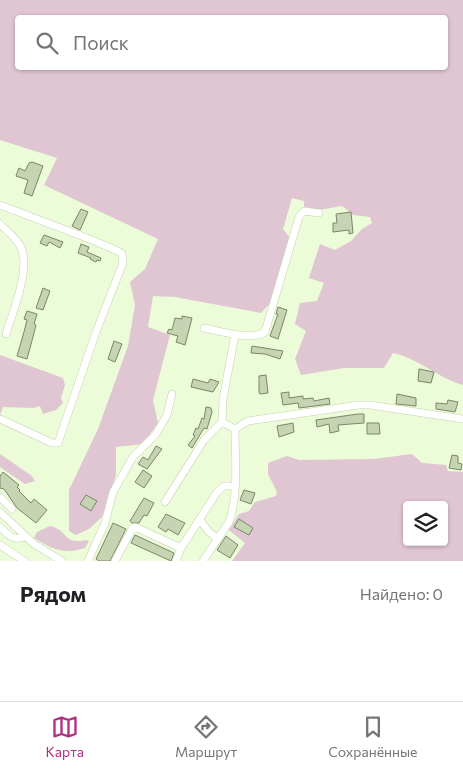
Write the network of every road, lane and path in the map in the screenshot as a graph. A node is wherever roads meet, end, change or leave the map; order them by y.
1 (0, 205) edge
2 (319, 213) dead end
3 (0, 224) edge
4 (204, 328) dead end
5 (6, 334) dead end
6 (235, 335) junction
7 (172, 394) dead end
8 (0, 418) edge
9 (463, 419) edge
10 (222, 422) junction
11 (235, 429) junction
12 (235, 486) junction
13 (0, 497) edge
14 (164, 502) dead end
15 (12, 509) dead end
16 (0, 512) edge
17 (200, 520) junction
18 (0, 527) edge
19 (25, 537) junction
20 (218, 539) junction
21 (0, 545) edge
22 (181, 548) junction
23 (24, 561) edge
24 (62, 561) edge
25 (88, 561) edge
26 (115, 561) edge
27 (176, 561) edge
28 (203, 561) edge

1 - 8 street
2 - 6 street
3 - 5 street
4 - 6 street
6 - 10 street
7 - 25 street
9 - 11 street
10 - 11 street
10 - 14 street
11 - 12 street
12 - 17 street
12 - 20 street
13 - 15 street
16 - 19 street
17 - 20 street
17 - 22 street
18 - 19 street
19 - 24 street
20 - 28 street
21 - 23 street
22 - 26 street
22 - 27 street

